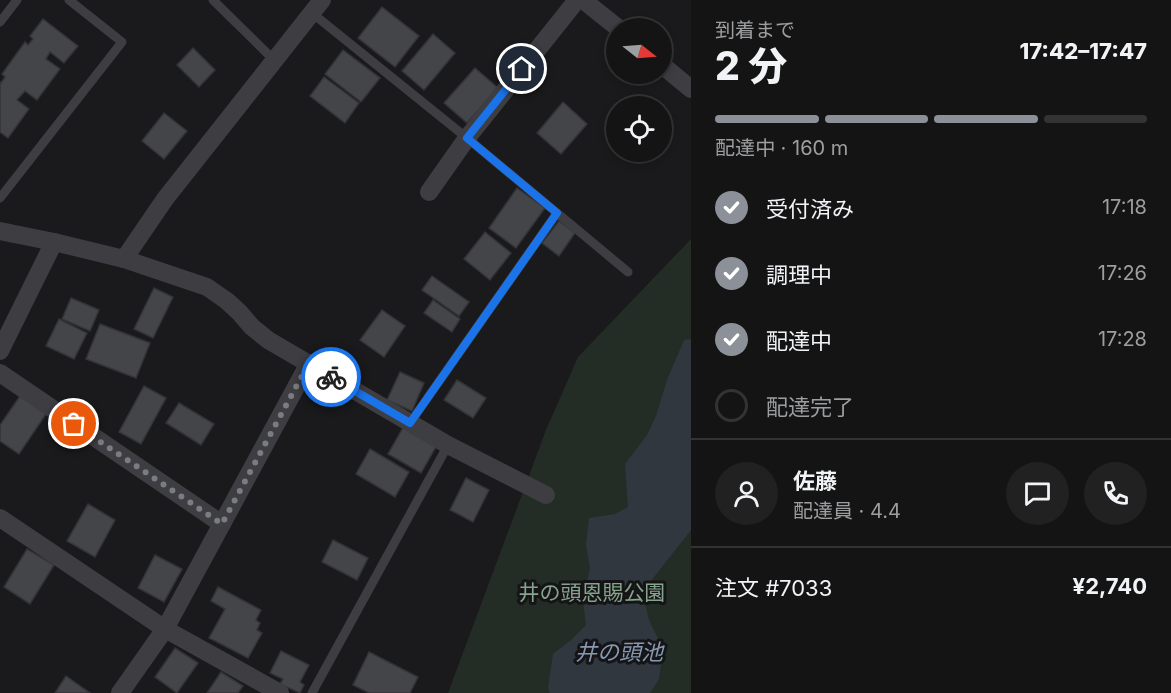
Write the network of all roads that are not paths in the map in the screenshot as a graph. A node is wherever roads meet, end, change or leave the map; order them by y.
1 (17, 0) edge
2 (69, 0) edge
3 (213, 0) edge
4 (577, 0) edge
5 (583, 0) edge
6 (317, 6) edge
7 (606, 18) edge
8 (0, 22) edge
9 (274, 60) junction
10 (672, 73) edge
11 (691, 89) edge
12 (467, 138) junction
13 (429, 192) dead end
14 (1, 195) edge
15 (557, 213) junction
16 (0, 231) edge
17 (54, 242) junction
18 (124, 259) junction
19 (628, 272) dead end
20 (0, 351) edge
21 (309, 363) junction
22 (0, 374) edge
23 (410, 423) junction
24 (448, 445) junction
25 (546, 495) dead end
26 (0, 518) edge
27 (222, 524) junction
28 (165, 629) junction
29 (271, 691) edge
30 (120, 693) edge
31 (312, 693) edge

1 - 8 lane
2 - 14 lane
3 - 9 lane
4 - 12 street
5 - 7 street
6 - 9 street
6 - 12 lane
9 - 18 street
10 - 11 street
12 - 13 street
12 - 15 lane
15 - 19 lane
15 - 23 lane
16 - 17 street
17 - 18 street
17 - 20 street
18 - 21 street
21 - 23 street
21 - 27 street
22 - 27 street
23 - 24 street
24 - 25 street
24 - 31 lane
26 - 28 street
27 - 28 street
28 - 29 street
28 - 30 street

